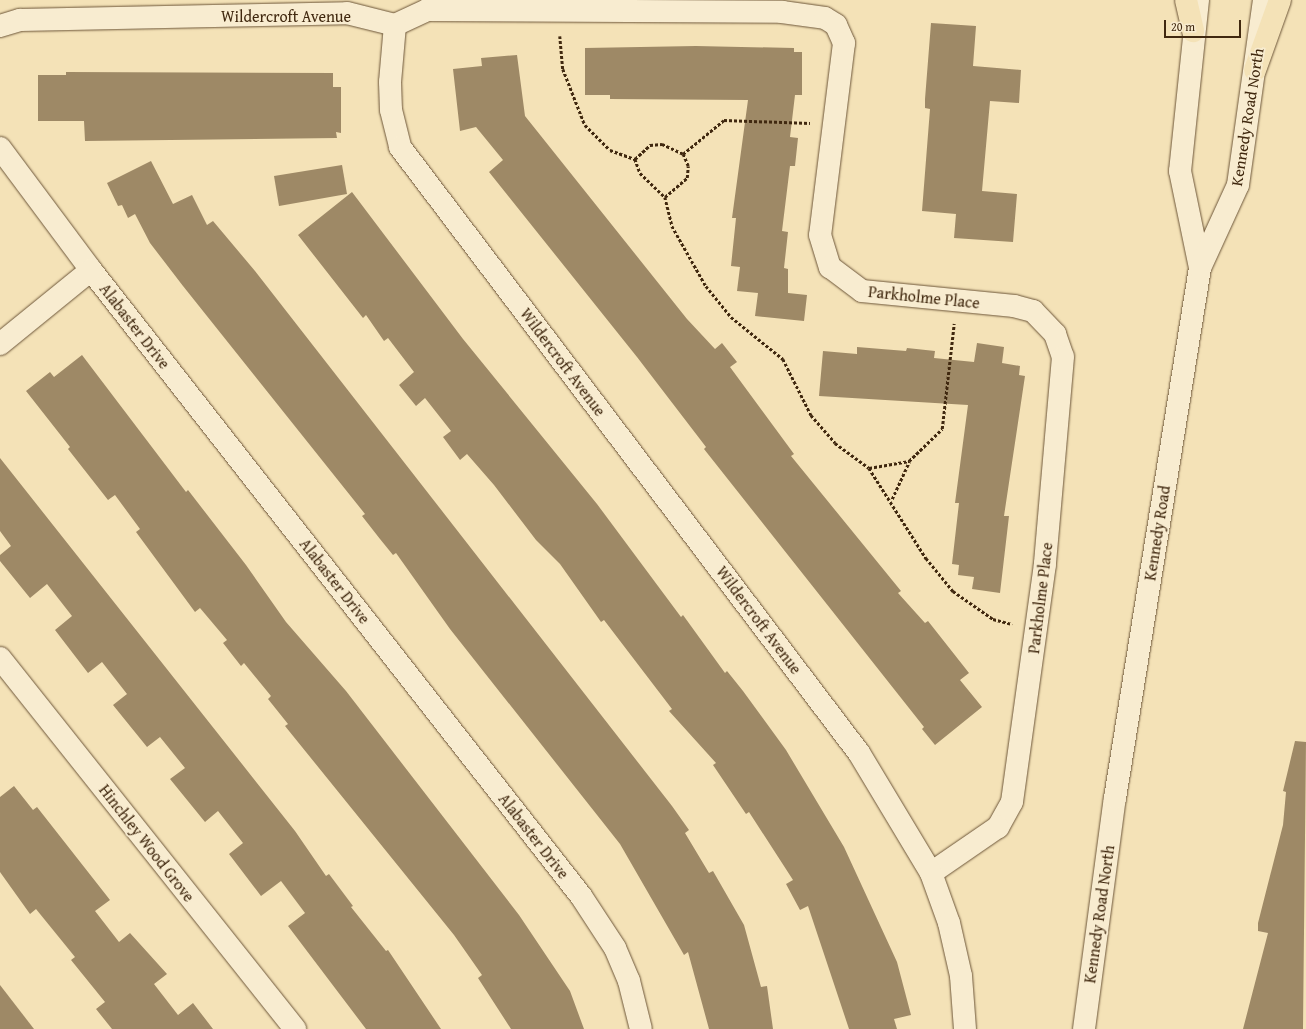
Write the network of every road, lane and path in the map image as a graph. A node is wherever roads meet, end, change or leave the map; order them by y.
1 (1186, 0) edge
2 (1198, 0) edge
3 (1264, 0) edge
4 (1280, 0) edge
5 (558, 11) junction
6 (395, 25) junction
7 (0, 26) edge
8 (1193, 31) junction
9 (1255, 70) junction
10 (835, 128) junction
11 (0, 148) edge
12 (683, 154) junction
13 (635, 158) junction
14 (665, 197) junction
15 (1200, 268) junction
16 (91, 270) junction
17 (954, 300) junction
18 (0, 344) edge
19 (909, 461) junction
20 (870, 468) junction
21 (892, 499) junction
22 (1037, 628) junction
23 (0, 658) edge
24 (1115, 798) joint
25 (931, 873) junction
26 (295, 1029) edge
27 (640, 1029) edge
28 (965, 1029) edge
29 (1084, 1029) edge

1 - 8 main road
2 - 8 street
3 - 9 street, Kennedy Road North
4 - 9 main road
5 - 6 street, Parkholme Place
5 - 10 street, Parkholme Place
5 - 13 path
6 - 7 street, Wildercroft Avenue
6 - 25 street, Wildercroft Avenue
8 - 15 street
9 - 15 street, Kennedy Road North
10 - 12 path
10 - 17 street, Parkholme Place
11 - 16 street, Alabaster Drive
12 - 13 path
12 - 14 path
13 - 14 path
14 - 20 path
15 - 24 street, Kennedy Road
16 - 18 street
16 - 27 street, Alabaster Drive
17 - 19 path
17 - 22 street, Parkholme Place
19 - 20 path
19 - 21 path
20 - 21 path
21 - 22 path
22 - 25 street, Parkholme Place
23 - 26 street, Hinchley Wood Grove
24 - 29 street, Kennedy Road North
25 - 28 street, Wildercroft Avenue

